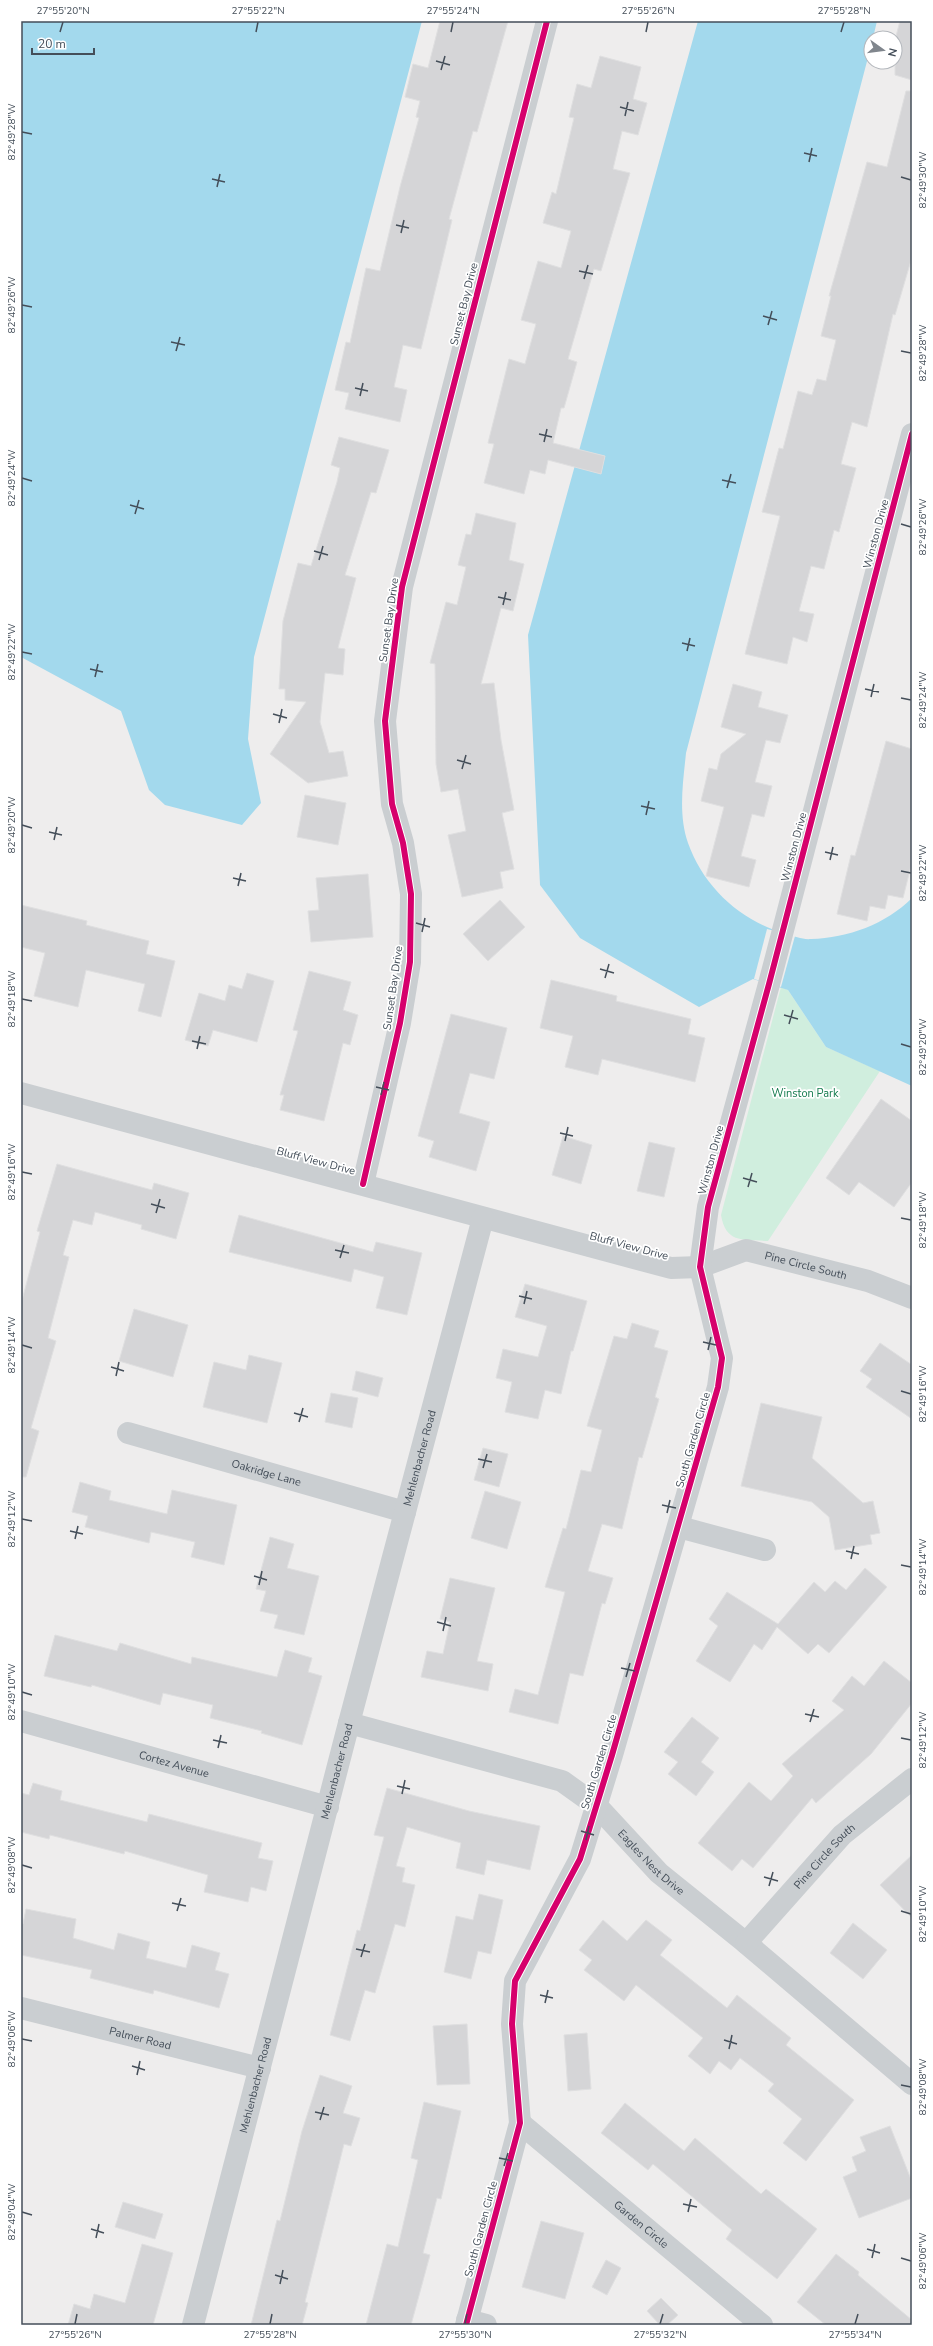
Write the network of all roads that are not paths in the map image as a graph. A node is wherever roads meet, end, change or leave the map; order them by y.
1 (547, 21) edge
2 (912, 434) edge
3 (21, 1093) edge
4 (363, 1184) junction
5 (483, 1218) junction
6 (700, 1267) junction
7 (912, 1298) edge
8 (128, 1433) dead end
9 (405, 1512) junction
10 (679, 1527) junction
11 (765, 1550) dead end
12 (21, 1721) edge
13 (348, 1723) junction
14 (912, 1779) edge
15 (597, 1806) junction
16 (328, 1807) junction
17 (746, 1942) junction
18 (21, 2008) edge
19 (260, 2068) junction
20 (912, 2084) edge
21 (520, 2123) junction
22 (473, 2323) edge
23 (193, 2325) edge
24 (762, 2325) edge

1 - 4 street, Sunset Bay Drive
2 - 6 street, Winston Drive
3 - 4 street, Bluff View Drive
4 - 5 street, Bluff View Drive
5 - 6 street, Bluff View Drive
5 - 9 street, Mehlenbacher Road
6 - 7 street, Pine Circle South
6 - 10 street, South Garden Circle
8 - 9 street, Oakridge Lane
9 - 13 street, Mehlenbacher Road
10 - 11 street
10 - 15 street, South Garden Circle
12 - 16 street, Cortez Avenue
13 - 15 street, Eagles Nest Drive
13 - 16 street, Mehlenbacher Road
14 - 17 street, Pine Circle South
15 - 17 street, Eagles Nest Drive
15 - 21 street, South Garden Circle
16 - 19 street, Mehlenbacher Road
17 - 20 street, Eagles Nest Drive
18 - 19 street, Palmer Road
19 - 23 street, Mehlenbacher Road
21 - 22 street, South Garden Circle
21 - 24 street, Garden Circle

